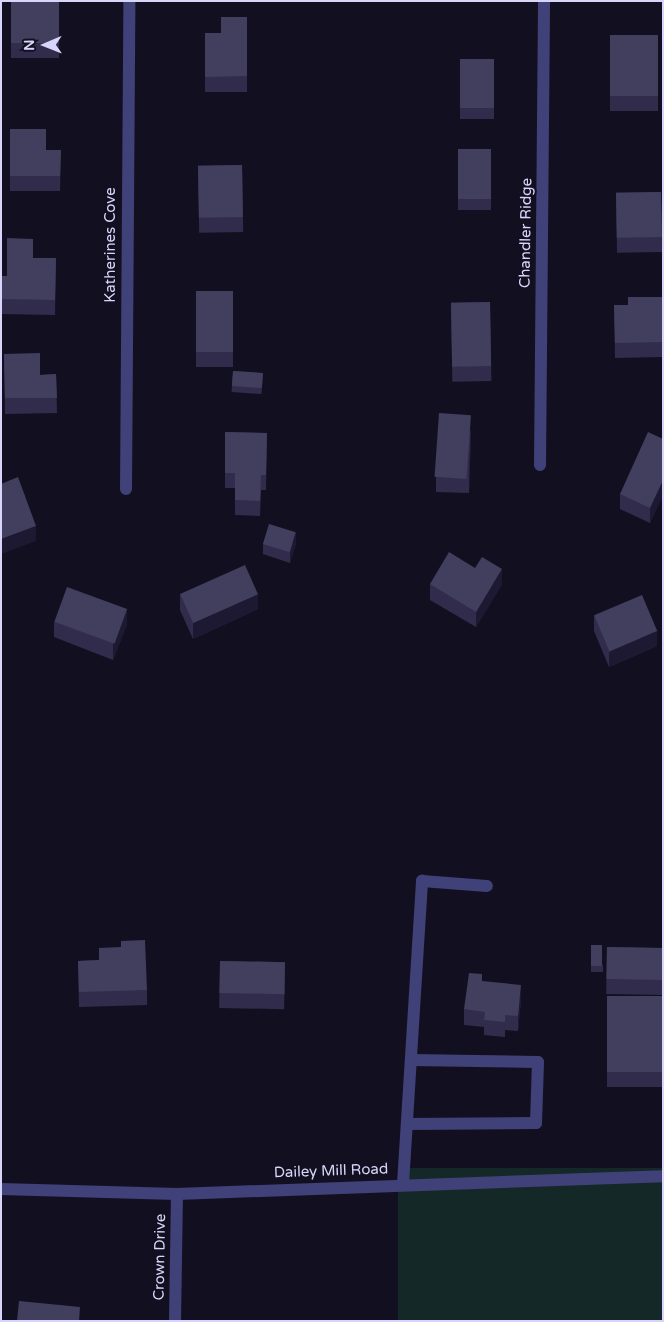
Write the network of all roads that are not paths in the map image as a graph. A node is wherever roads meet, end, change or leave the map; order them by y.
1 (129, 1) edge
2 (544, 1) edge
3 (540, 465) dead end
4 (126, 489) dead end
5 (487, 886) dead end
6 (411, 1060) junction
7 (407, 1124) junction
8 (663, 1176) edge
9 (403, 1184) junction
10 (1, 1189) edge
11 (177, 1194) junction
12 (174, 1321) edge

1 - 4 street, Katherines Cove
2 - 3 street, Chandler Ridge
5 - 6 street
6 - 7 street
6 - 7 street
7 - 9 street
8 - 9 street, Dailey Mill Road
9 - 11 street, Dailey Mill Road
10 - 11 street, Dailey Mill Road
11 - 12 street, Crown Drive

